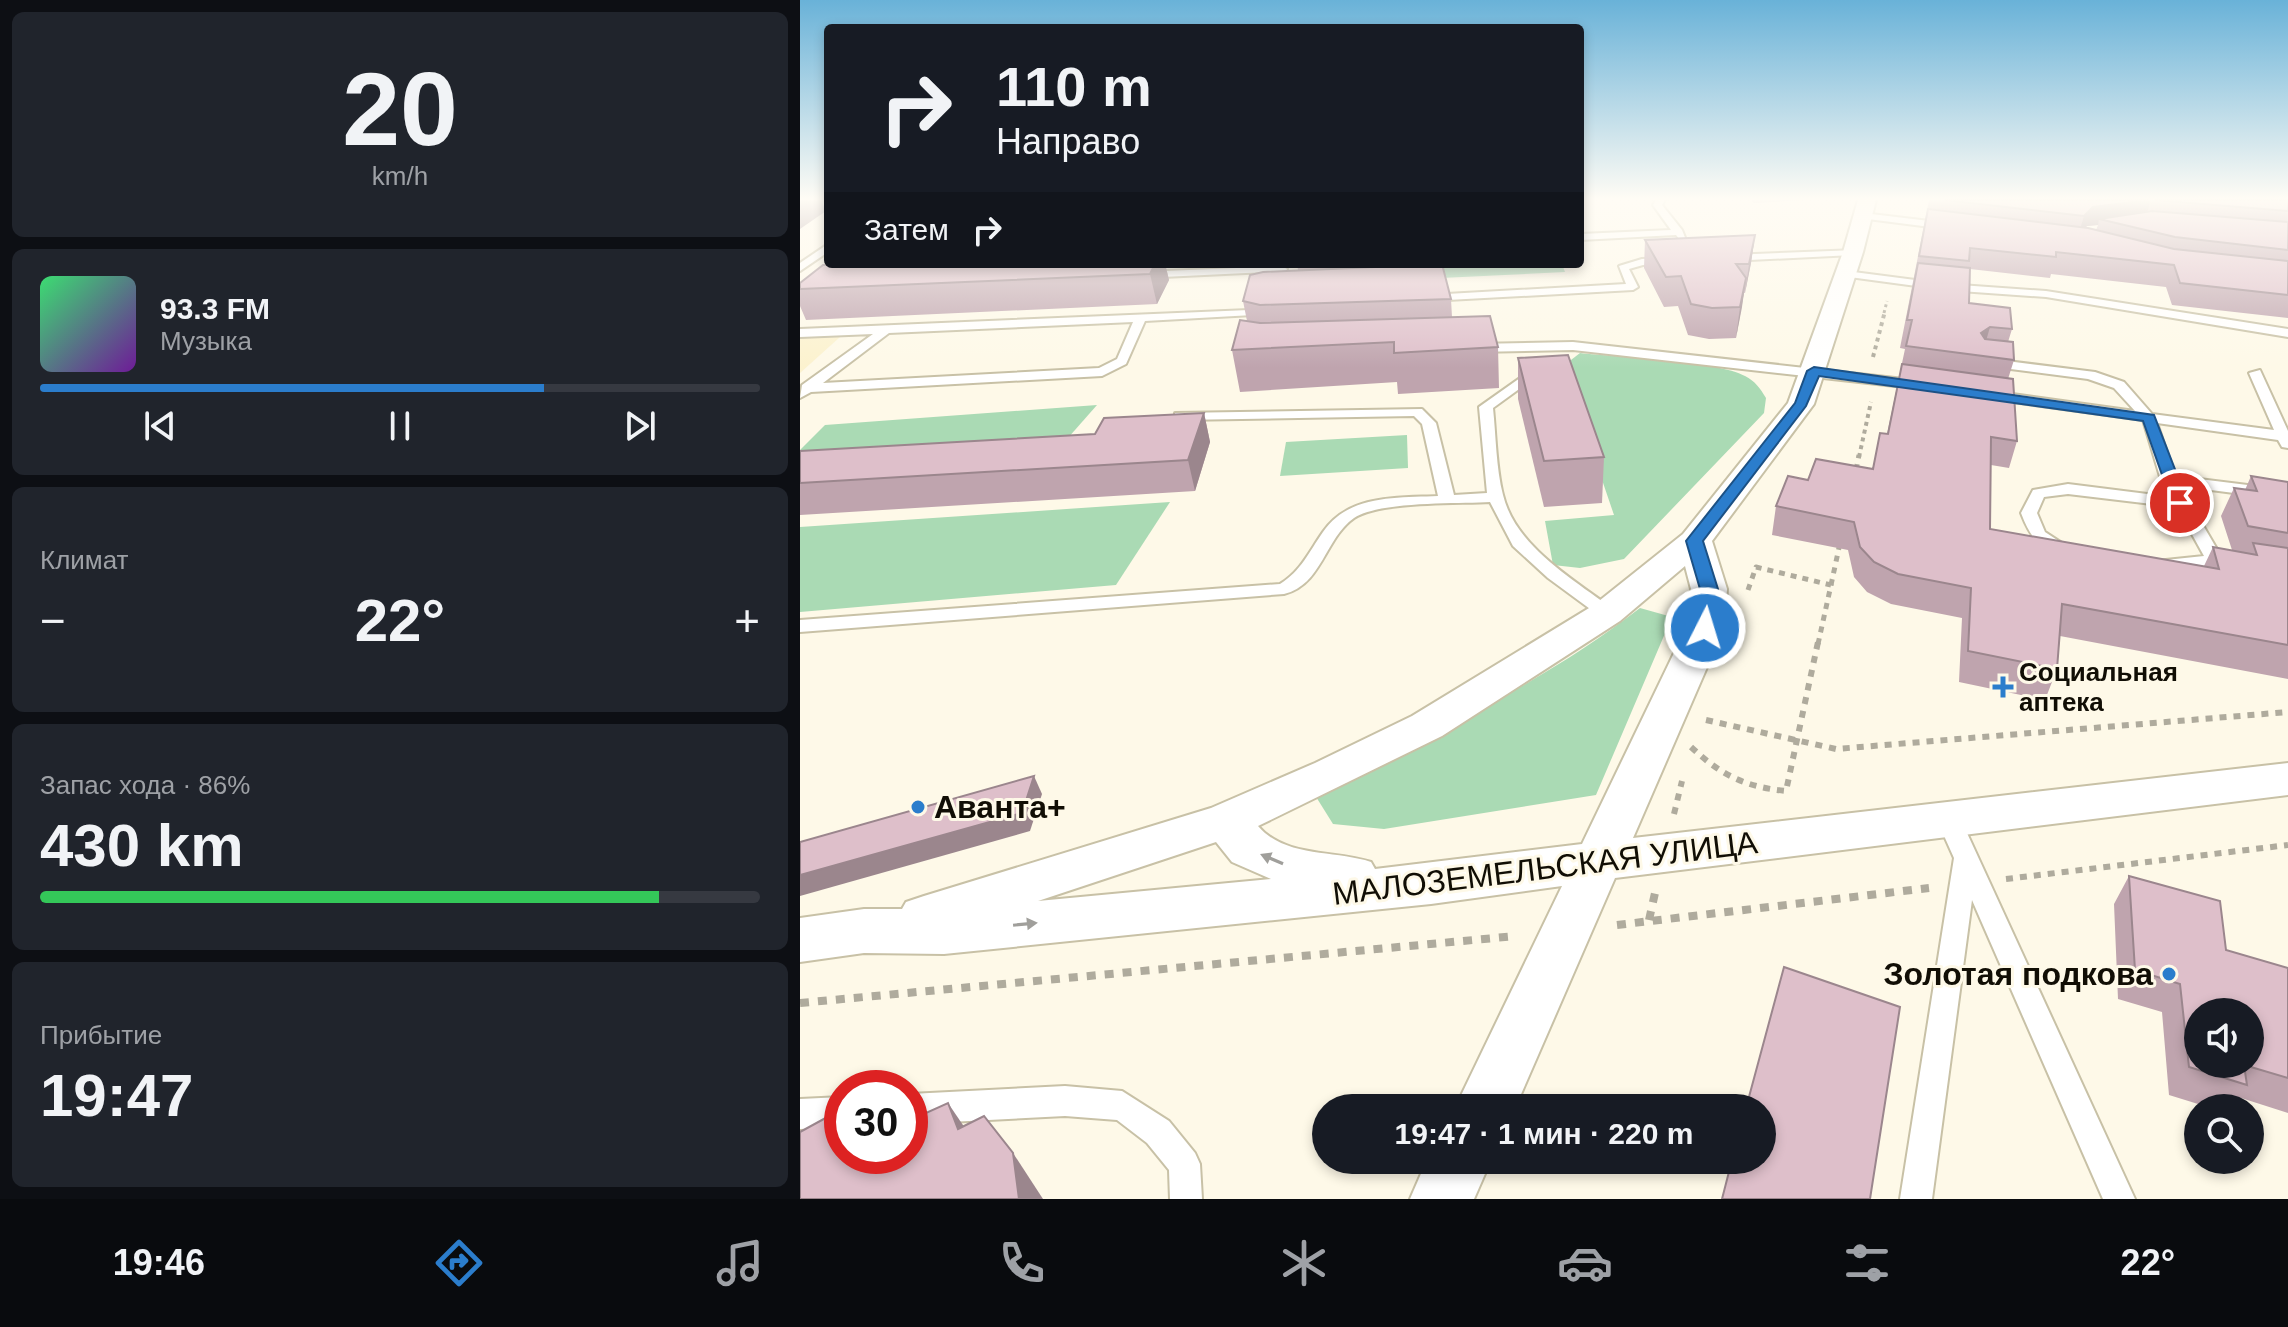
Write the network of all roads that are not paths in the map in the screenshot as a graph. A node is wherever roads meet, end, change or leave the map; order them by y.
1 (816, 256) edge
2 (1683, 256) edge
3 (1851, 256) edge
4 (1716, 259) edge
5 (1849, 263) junction
6 (800, 268) edge
7 (1281, 271) edge
8 (1124, 276) edge
9 (1412, 299) edge
10 (1252, 316) edge
11 (1141, 317) junction
12 (886, 330) junction
13 (800, 333) edge
14 (2288, 333) edge
15 (1573, 346) junction
16 (1463, 348) edge
17 (1982, 362) edge
18 (1814, 371) junction
19 (2255, 373) dead end
20 (1937, 387) edge
21 (804, 391) edge
22 (1982, 394) edge
23 (1160, 416) edge
24 (2149, 418) junction
25 (2286, 441) edge
26 (2169, 480) junction
27 (2288, 495) edge
28 (1495, 497) junction
29 (1447, 500) junction
30 (2180, 503) junction
31 (1695, 541) junction
32 (2081, 555) edge
33 (2215, 560) junction
34 (2143, 565) edge
35 (2244, 565) edge
36 (1607, 613) junction
37 (800, 626) edge
38 (2288, 779) edge
39 (1226, 821) junction
40 (1958, 838) junction
41 (1599, 861) junction
42 (1431, 884) junction
43 (864, 931) junction
44 (800, 940) edge
45 (1491, 1094) edge
46 (928, 1108) edge
47 (824, 1113) edge
48 (800, 1114) edge
49 (1454, 1174) edge
50 (1186, 1199) edge
51 (1442, 1199) edge
52 (1916, 1199) edge
53 (2119, 1199) edge

1 - 6 lane
2 - 9 lane
3 - 5 street
4 - 5 lane
5 - 14 lane
5 - 18 street
7 - 8 lane
10 - 11 lane
11 - 12 lane
11 - 21 lane
12 - 13 lane
12 - 21 lane
15 - 16 lane
15 - 18 lane
15 - 28 lane
17 - 24 lane
18 - 20 lane
18 - 31 street
19 - 25 lane
22 - 24 lane
23 - 29 lane
24 - 25 lane
24 - 26 lane
26 - 27 lane
26 - 30 lane
28 - 29 lane
28 - 36 lane
29 - 37 lane
30 - 32 lane
30 - 33 lane
31 - 36 street
31 - 41 street
33 - 34 lane
33 - 35 lane
36 - 39 street
38 - 40 street, МАЛОЗЕМЕЛЬСКАЯ УЛИЦА
42 -> 39 street
39 - 43 street
40 - 41 street, МАЛОЗЕМЕЛЬСКАЯ УЛИЦА
40 - 52 lane
40 - 53 lane
41 - 42 street, МАЛОЗЕМЕЛЬСКАЯ УЛИЦА
41 - 45 street
43 -> 42 street, МАЛОЗЕМЕЛЬСКАЯ УЛИЦА
43 - 44 street, МАЛОЗЕМЕЛЬСКАЯ УЛИЦА
46 - 50 lane
47 - 48 lane
49 - 51 street

